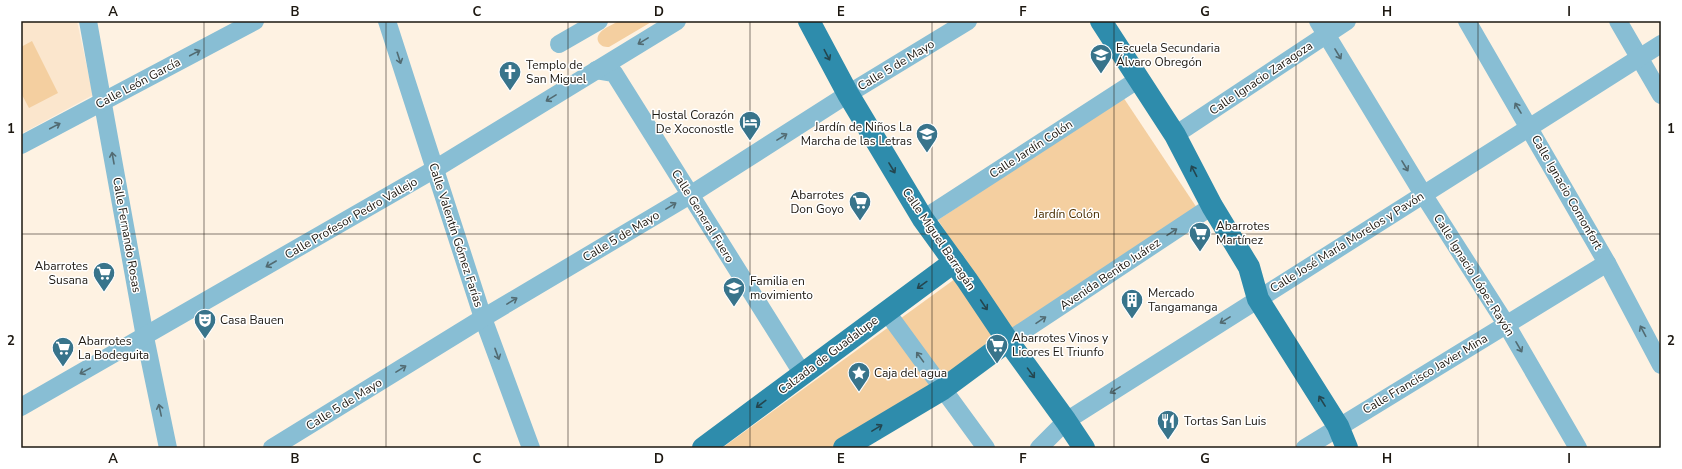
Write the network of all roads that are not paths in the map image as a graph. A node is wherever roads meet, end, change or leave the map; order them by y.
1 (88, 21) edge
2 (255, 21) edge
3 (387, 21) edge
4 (599, 21) edge
5 (677, 21) edge
6 (809, 21) edge
7 (968, 21) edge
8 (1101, 21) edge
9 (1347, 21) edge
10 (1467, 21) edge
11 (1618, 21) edge
12 (1322, 28) edge
13 (559, 44) dead end
14 (1661, 44) edge
15 (1640, 57) junction
16 (596, 70) junction
17 (1139, 80) junction
18 (848, 94) junction
19 (1661, 95) edge
20 (103, 101) junction
21 (1529, 127) junction
22 (1175, 135) junction
23 (21, 145) edge
24 (435, 169) junction
25 (690, 194) junction
26 (1423, 194) junction
27 (1212, 206) junction
28 (923, 219) junction
29 (954, 262) junction
30 (1607, 263) junction
31 (1258, 299) junction
32 (886, 311) junction
33 (483, 318) junction
34 (1506, 324) junction
35 (145, 337) junction
36 (1008, 341) junction
37 (1661, 366) edge
38 (802, 374) junction
39 (943, 389) junction
40 (21, 407) edge
41 (1066, 421) junction
42 (1338, 426) junction
43 (168, 448) edge
44 (272, 448) edge
45 (531, 448) edge
46 (703, 448) edge
47 (844, 448) edge
48 (986, 448) edge
49 (1039, 448) edge
50 (1084, 448) edge
51 (1304, 448) edge
52 (1347, 448) edge
53 (1578, 448) edge

1 - 20 street, Calle Fernando Rosas
20 -> 2 street, Calle León García
3 -> 24 street, Calle Valentín Gómez Farías
4 - 13 street
5 -> 16 street, Calle Profesor Pedro Vallejo
6 -> 18 main road, Calle Miguel Barragán
7 - 18 street, Calle 5 de Mayo
8 - 17 main road
9 - 12 street, Calle Ignacio Zaragoza
21 -> 10 street, Calle Ignacio Comonfort
11 - 15 street
12 - 22 street, Calle Ignacio Zaragoza
12 -> 26 street, Calle Ignacio López Rayón
14 - 15 street, Calle José María Morelos y Pavón
15 - 19 street
15 - 21 street, Calle José María Morelos y Pavón
16 -> 24 street, Calle Profesor Pedro Vallejo
16 - 25 street, Calle General Fuero
17 - 22 main road
17 - 28 street, Calle Jardín Colón
25 -> 18 street, Calle 5 de Mayo
18 -> 28 main road, Calle Miguel Barragán
23 -> 20 street, Calle León García
35 -> 20 street, Calle Fernando Rosas
21 - 26 street, Calle José María Morelos y Pavón
21 - 30 street, Calle Ignacio Comonfort
27 -> 22 main road
24 - 33 street, Calle Valentín Gómez Farías
24 -> 35 street, Calle Profesor Pedro Vallejo
33 -> 25 street, Calle 5 de Mayo
25 - 38 street, Calle General Fuero
26 - 31 street, Calle José María Morelos y Pavón
26 - 34 street, Calle Ignacio López Rayón
27 - 31 main road
36 -> 27 street, Avenida Benito Juárez
28 - 29 main road, Calle Miguel Barragán
29 -> 32 main road, Calzada de Guadalupe
29 -> 36 main road, Calle Miguel Barragán
30 - 34 street, Calle Francisco Javier Mina
37 -> 30 street, Calle Ignacio Comonfort
31 -> 41 street, Calle José María Morelos y Pavón
42 -> 31 main road
32 - 38 main road, Calzada de Guadalupe
39 -> 32 street
44 -> 33 street, Calle 5 de Mayo
33 -> 45 street, Calle Valentín Gómez Farías
34 - 42 street, Calle Francisco Javier Mina
34 -> 53 street, Calle Ignacio López Rayón
35 -> 40 street, Calle Profesor Pedro Vallejo
43 -> 35 street, Calle Fernando Rosas
36 - 39 main road
36 -> 41 main road, Calle Miguel Barragán
38 -> 46 main road, Calzada de Guadalupe
47 -> 39 main road
39 - 48 street
41 - 49 street, Calle José María Morelos y Pavón
41 - 50 main road, Calle Miguel Barragán
42 - 51 street, Calle Francisco Javier Mina
42 - 52 main road

